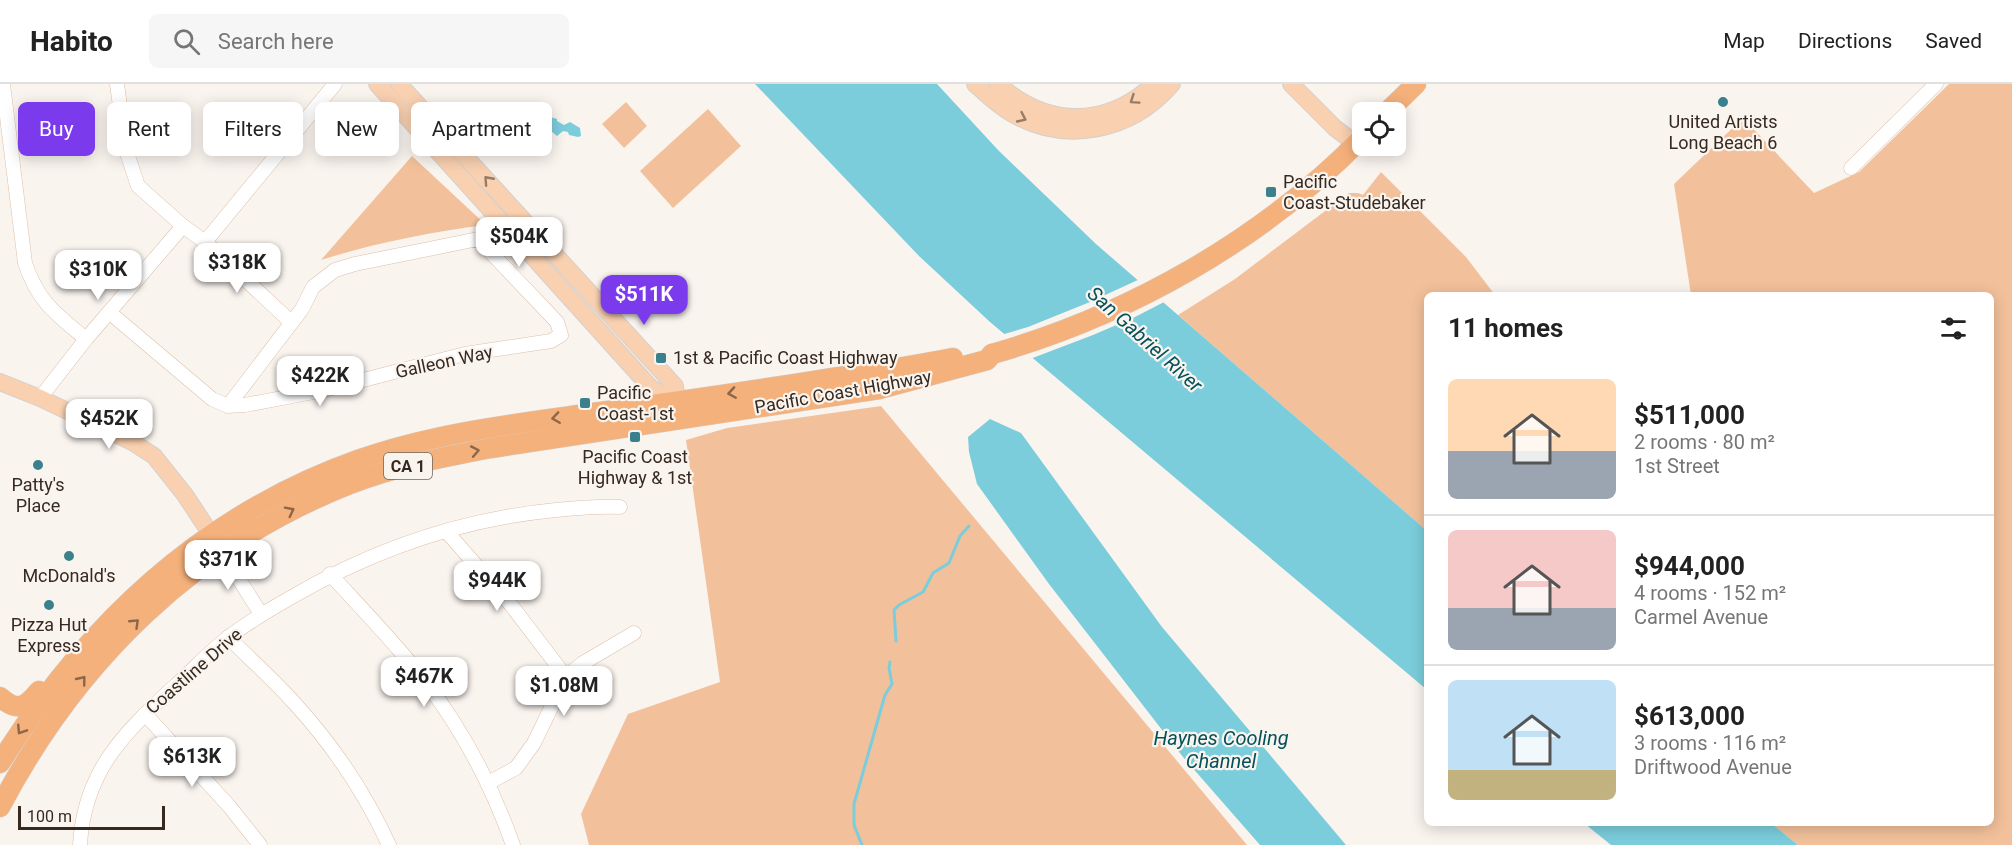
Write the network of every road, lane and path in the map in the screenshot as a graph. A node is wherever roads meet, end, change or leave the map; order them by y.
1 (3, 84) edge
2 (117, 84) edge
3 (335, 84) edge
4 (377, 84) edge
5 (399, 84) edge
6 (975, 84) edge
7 (998, 84) edge
8 (1154, 84) edge
9 (1172, 84) edge
10 (1291, 84) edge
11 (1416, 84) edge
12 (1936, 84) edge
13 (1397, 102) edge
14 (1114, 118) junction
15 (1352, 137) edge
16 (1352, 147) edge
17 (1851, 168) dead end
18 (183, 226) junction
19 (205, 242) junction
20 (109, 312) junction
21 (291, 322) junction
22 (86, 339) junction
23 (994, 354) junction
24 (0, 382) edge
25 (40, 398) junction
26 (677, 402) junction
27 (228, 406) junction
28 (689, 418) junction
29 (620, 507) dead end
30 (446, 531) junction
31 (216, 543) junction
32 (330, 574) junction
33 (147, 597) junction
34 (261, 614) junction
35 (634, 633) dead end
36 (228, 637) junction
37 (89, 642) junction
38 (566, 677) junction
39 (0, 697) edge
40 (145, 714) junction
41 (0, 765) edge
42 (14, 780) junction
43 (488, 783) junction
44 (0, 807) edge
45 (81, 845) edge
46 (260, 845) edge
47 (389, 845) edge
48 (513, 845) edge

1 - 22 street
2 - 18 street
3 - 19 street
4 - 26 main road
26 -> 5 main road
6 -> 14 main road
7 - 14 main road
8 -> 14 main road
9 - 14 main road
10 - 15 main road
11 - 13 highway
12 - 17 street
16 - 23 highway, CA 1
18 - 19 street
18 - 20 street
19 - 21 street
20 - 22 street
20 - 27 street
21 - 27 street
21 - 27 street, Galleon Way
22 - 25 street
23 -> 26 highway, Pacific Coast Highway / CA 1
23 - 28 highway, Pacific Coast Highway / CA 1
24 - 25 main road
25 - 31 main road
26 - 28 main road
26 -> 31 highway, Pacific Coast Highway / CA 1
31 -> 28 highway, Pacific Coast Highway / CA 1
29 - 30 street, Coastline Drive
30 - 32 street, Coastline Drive
30 - 38 street
31 - 33 highway, Pacific Coast Highway / CA 1
31 - 34 street
32 - 34 street, Coastline Drive
32 - 43 street
33 - 37 highway, Pacific Coast Highway / CA 1
42 -> 33 highway, Pacific Coast Highway / CA 1
34 - 36 street, Coastline Drive
35 - 38 street
36 - 40 street, Coastline Drive
36 - 47 street
37 - 39 highway
37 -> 41 highway, Pacific Coast Highway / CA 1
38 - 43 street
40 - 45 street, Coastline Drive
40 - 46 street
41 - 42 main road
42 - 44 highway, Pacific Coast Highway / CA 1
43 - 48 street

